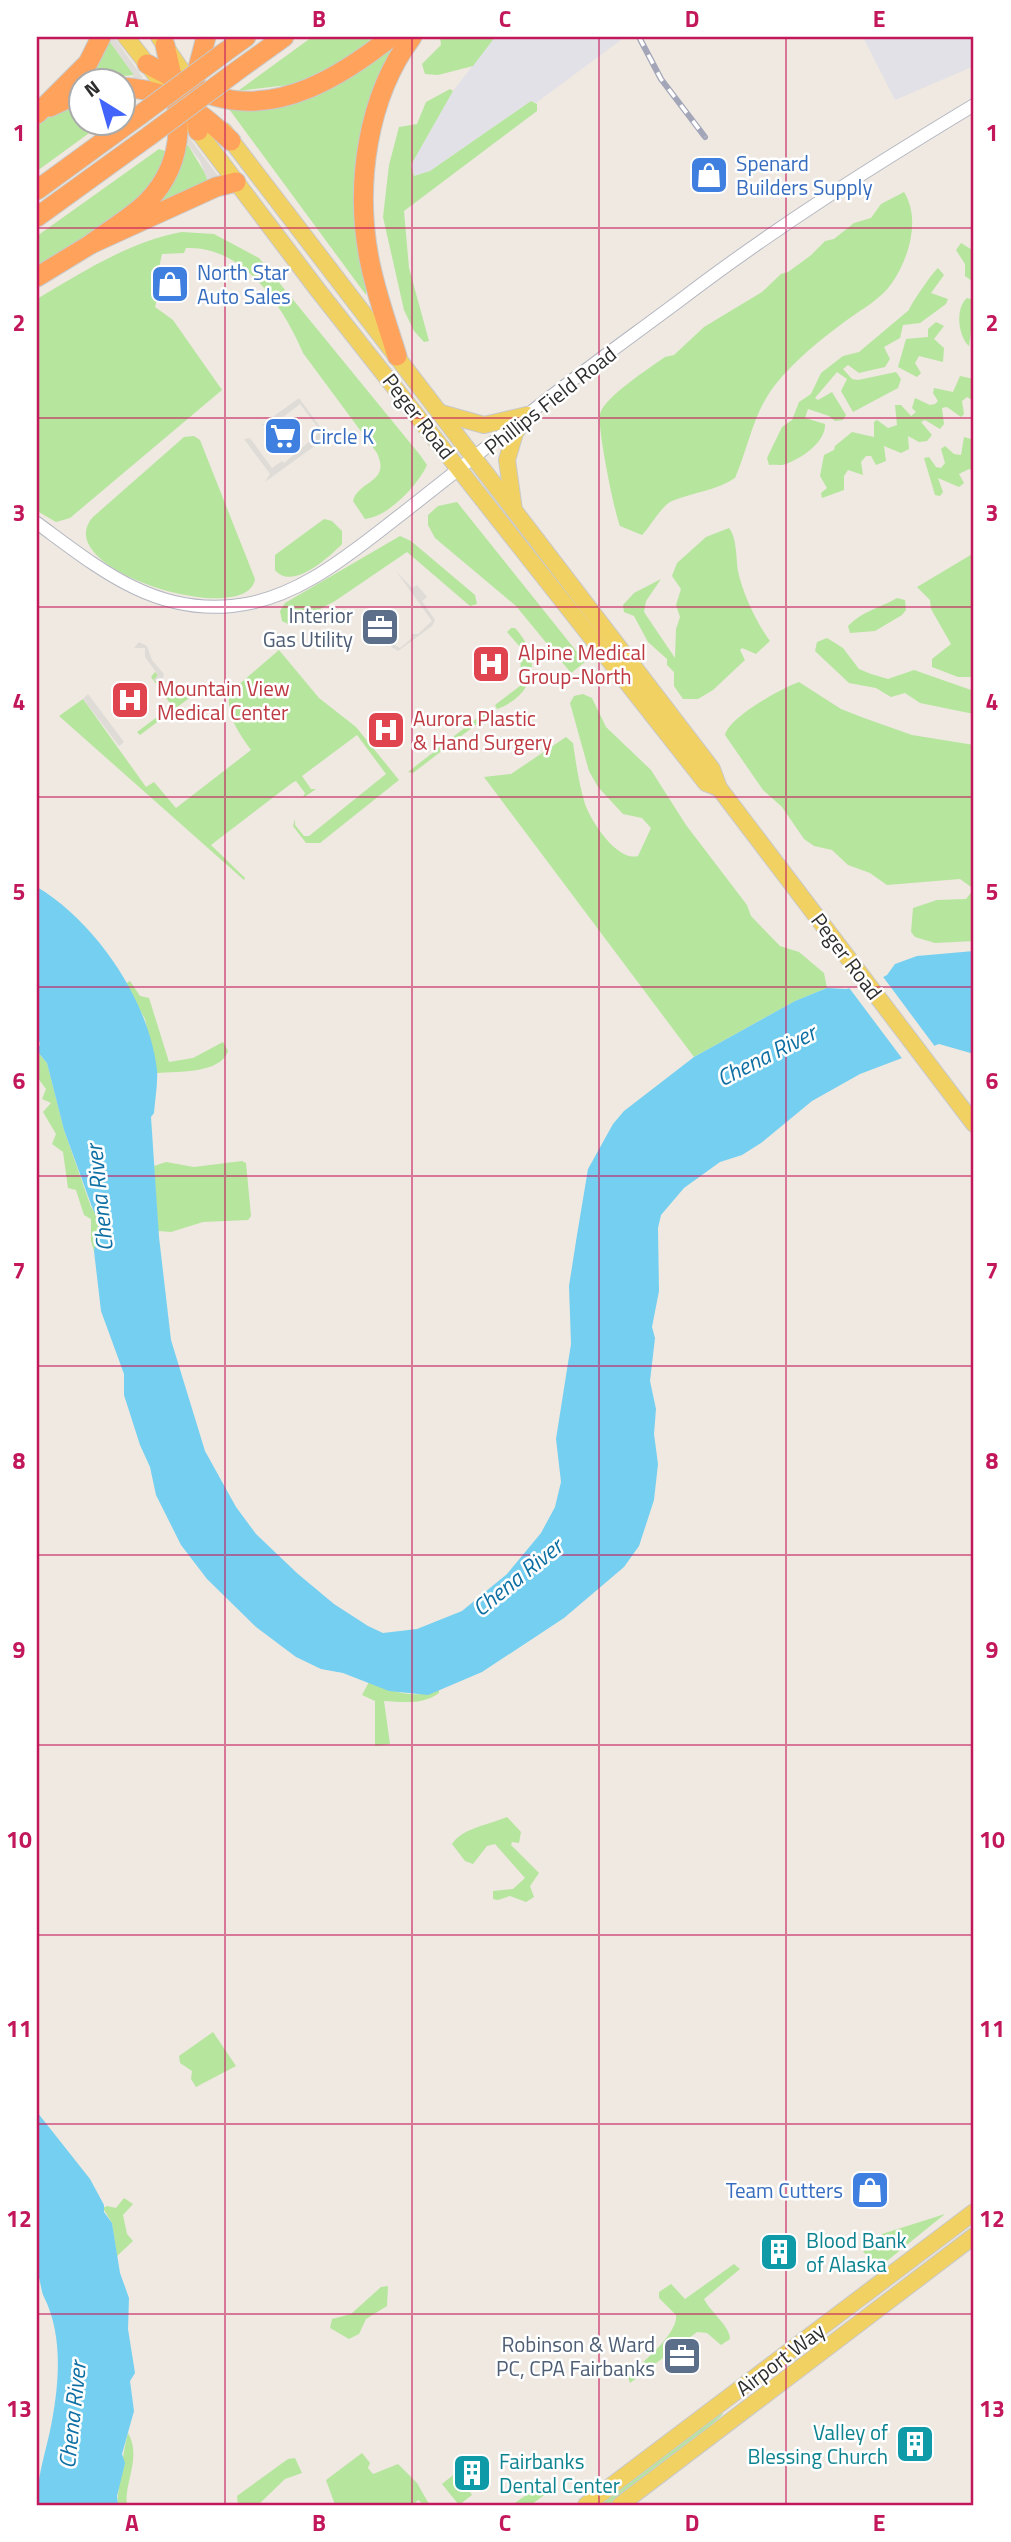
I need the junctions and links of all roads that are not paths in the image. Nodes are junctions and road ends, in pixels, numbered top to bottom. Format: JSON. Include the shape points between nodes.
{"nodes":[{"id":1,"x":101,"y":37,"type":"edge"},
{"id":2,"x":126,"y":37,"type":"edge"},
{"id":3,"x":206,"y":37,"type":"edge"},
{"id":4,"x":246,"y":37,"type":"edge"},
{"id":5,"x":284,"y":37,"type":"edge"},
{"id":6,"x":391,"y":37,"type":"edge"},
{"id":7,"x":412,"y":37,"type":"edge"},
{"id":8,"x":162,"y":41,"type":"edge"},
{"id":9,"x":146,"y":64,"type":"junction"},
{"id":10,"x":173,"y":78,"type":"junction"},
{"id":11,"x":193,"y":87,"type":"junction"},
{"id":12,"x":136,"y":89,"type":"edge"},
{"id":13,"x":66,"y":100,"type":"edge"},
{"id":14,"x":175,"y":100,"type":"junction"},
{"id":15,"x":974,"y":105,"type":"edge"},
{"id":16,"x":195,"y":107,"type":"junction"},
{"id":17,"x":37,"y":114,"type":"edge"},
{"id":18,"x":198,"y":131,"type":"junction"},
{"id":19,"x":231,"y":141,"type":"junction"},
{"id":20,"x":236,"y":182,"type":"junction"},
{"id":21,"x":37,"y":190,"type":"edge"},
{"id":22,"x":37,"y":217,"type":"edge"},
{"id":23,"x":91,"y":244,"type":"junction"},
{"id":24,"x":37,"y":276,"type":"edge"},
{"id":25,"x":397,"y":356,"type":"junction"},
{"id":26,"x":441,"y":412,"type":"junction"},
{"id":27,"x":527,"y":415,"type":"junction"},
{"id":28,"x":474,"y":458,"type":"junction"},
{"id":29,"x":460,"y":469,"type":"junction"},
{"id":30,"x":514,"y":510,"type":"junction"},
{"id":31,"x":37,"y":523,"type":"edge"},
{"id":32,"x":719,"y":788,"type":"junction"},
{"id":33,"x":974,"y":1124,"type":"edge"},
{"id":34,"x":974,"y":2212,"type":"edge"},
{"id":35,"x":974,"y":2236,"type":"edge"},
{"id":36,"x":586,"y":2505,"type":"edge"},
{"id":37,"x":620,"y":2505,"type":"edge"}],
"edges":[{"from":1,"to":17,"type":"highway","via":[[88,63]]},
{"from":2,"to":9,"type":"main road","name":"Peger Road"},
{"from":3,"to":11,"type":"highway"},
{"from":4,"to":21,"type":"highway","bridge":true},
{"from":5,"to":22,"type":"highway","bridge":true},
{"from":6,"to":11,"type":"highway","via":[[337,75],[281,98],[234,100]]},
{"from":7,"to":25,"type":"highway","via":[[373,121],[364,177],[369,257]]},
{"from":8,"to":10,"type":"highway"},
{"from":8,"to":11,"type":"main road","name":"Peger Road"},
{"from":9,"to":10,"type":"highway"},
{"from":9,"to":14,"type":"main road","name":"Peger Road"},
{"from":10,"to":11,"type":"highway"},
{"from":10,"to":14,"type":"highway"},
{"from":11,"to":16,"type":"highway"},
{"from":11,"to":19,"type":"main road","name":"Peger Road"},
{"from":12,"to":14,"type":"highway"},
{"from":13,"to":17,"type":"highway"},
{"from":14,"to":16,"type":"highway"},
{"from":14,"to":18,"type":"main road","name":"Peger Road"},
{"from":14,"to":23,"type":"highway","via":[[179,140],[169,171],[147,202]]},
{"from":15,"to":27,"type":"street","name":"Phillips Field Road","via":[[756,244]]},
{"from":16,"to":18,"type":"highway"},
{"from":16,"to":19,"type":"highway"},
{"from":18,"to":20,"type":"main road","name":"Peger Road"},
{"from":19,"to":25,"type":"main road","name":"Peger Road"},
{"from":20,"to":23,"type":"highway","via":[[215,187]]},
{"from":20,"to":29,"type":"main road","name":"Peger Road"},
{"from":23,"to":24,"type":"highway"},
{"from":25,"to":26,"type":"main road","name":"Peger Road"},
{"from":26,"to":27,"type":"main road","via":[[484,425]]},
{"from":26,"to":28,"type":"main road","name":"Peger Road"},
{"from":27,"to":28,"type":"street","name":"Phillips Field Road"},
{"from":27,"to":30,"type":"main road","via":[[515,433],[507,460]]},
{"from":28,"to":29,"type":"street","name":"Phillips Field Road"},
{"from":28,"to":30,"type":"main road","name":"Peger Road"},
{"from":29,"to":31,"type":"street","name":"Phillips Field Road","via":[[309,580],[269,599],[240,605],[187,605],[139,592],[105,574]]},
{"from":29,"to":32,"type":"main road","name":"Peger Road","via":[[690,764],[706,783]]},
{"from":30,"to":32,"type":"main road","name":"Peger Road","via":[[712,769]]},
{"from":32,"to":33,"type":"main road","name":"Peger Road"},
{"from":34,"to":36,"type":"main road","name":"Airport Way"},
{"from":35,"to":37,"type":"main road","name":"Airport Way"}]}
